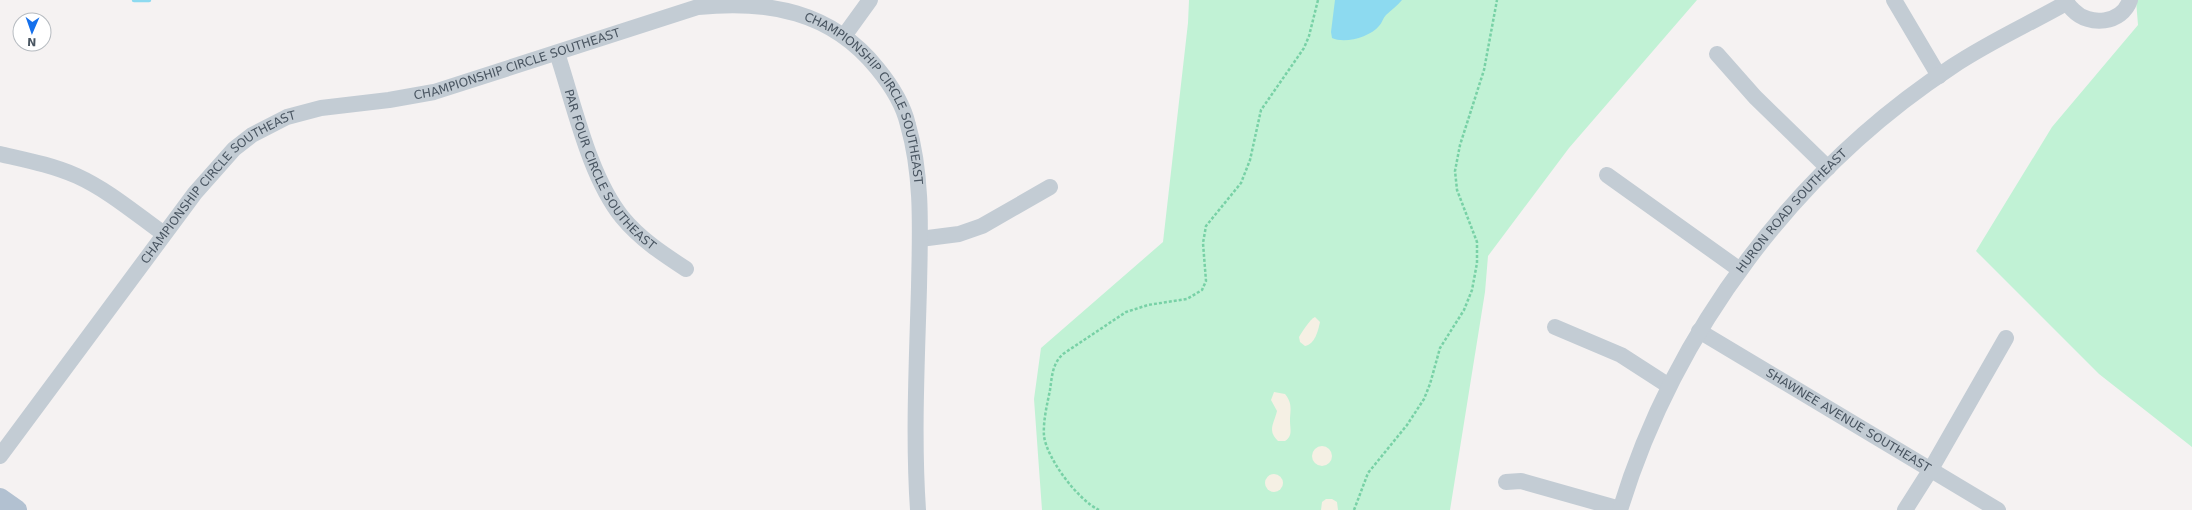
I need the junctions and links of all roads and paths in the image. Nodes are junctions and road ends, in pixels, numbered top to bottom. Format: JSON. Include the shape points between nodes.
{"nodes":[{"id":1,"x":870,"y":0,"type":"edge"},
{"id":2,"x":1318,"y":0,"type":"edge"},
{"id":3,"x":1497,"y":0,"type":"edge"},
{"id":4,"x":1894,"y":0,"type":"edge"},
{"id":5,"x":2130,"y":0,"type":"edge"},
{"id":6,"x":2066,"y":2,"type":"edge"},
{"id":7,"x":844,"y":36,"type":"junction"},
{"id":8,"x":557,"y":53,"type":"junction"},
{"id":9,"x":1717,"y":54,"type":"dead end"},
{"id":10,"x":1939,"y":76,"type":"junction"},
{"id":11,"x":0,"y":154,"type":"edge"},
{"id":12,"x":1828,"y":168,"type":"junction"},
{"id":13,"x":1607,"y":175,"type":"dead end"},
{"id":14,"x":1050,"y":187,"type":"dead end"},
{"id":15,"x":164,"y":234,"type":"junction"},
{"id":16,"x":920,"y":239,"type":"junction"},
{"id":17,"x":686,"y":269,"type":"dead end"},
{"id":18,"x":1740,"y":270,"type":"junction"},
{"id":19,"x":1555,"y":327,"type":"dead end"},
{"id":20,"x":1699,"y":331,"type":"junction"},
{"id":21,"x":2006,"y":338,"type":"dead end"},
{"id":22,"x":1669,"y":386,"type":"junction"},
{"id":23,"x":0,"y":456,"type":"edge"},
{"id":24,"x":1931,"y":469,"type":"junction"},
{"id":25,"x":1506,"y":482,"type":"dead end"},
{"id":26,"x":0,"y":498,"type":"edge"},
{"id":27,"x":17,"y":510,"type":"edge"},
{"id":28,"x":918,"y":510,"type":"edge"},
{"id":29,"x":1099,"y":510,"type":"edge"},
{"id":30,"x":1354,"y":510,"type":"edge"},
{"id":31,"x":1620,"y":510,"type":"edge"},
{"id":32,"x":1905,"y":510,"type":"edge"},
{"id":33,"x":1998,"y":510,"type":"edge"}],
"edges":[{"from":1,"to":7,"type":"street"},
{"from":2,"to":29,"type":"path","via":[[1304,48],[1261,110],[1242,183],[1206,226],[1203,243],[1206,281],[1202,290],[1187,299],[1148,305],[1126,312],[1063,354],[1053,368],[1044,424],[1045,440],[1052,457],[1075,492]]},
{"from":3,"to":30,"type":"path","via":[[1484,70],[1460,145],[1455,171],[1457,190],[1477,242],[1477,263],[1472,290],[1464,310],[1440,348],[1424,399],[1368,474]]},
{"from":4,"to":10,"type":"street"},
{"from":5,"to":6,"type":"street","name":"HURON ROAD SOUTHEAST","via":[[2115,18],[2097,22],[2079,16]]},
{"from":6,"to":10,"type":"street","name":"HURON ROAD SOUTHEAST"},
{"from":7,"to":8,"type":"street","name":"CHAMPIONSHIP CIRCLE SOUTHEAST","via":[[800,12],[777,6],[732,2],[675,13]]},
{"from":7,"to":16,"type":"street","name":"CHAMPIONSHIP CIRCLE SOUTHEAST","via":[[866,55],[888,82],[900,102],[908,123],[917,164]]},
{"from":8,"to":15,"type":"street","name":"CHAMPIONSHIP CIRCLE SOUTHEAST","via":[[434,92],[321,108],[287,117],[252,135],[234,149],[217,166]]},
{"from":8,"to":17,"type":"street","name":"PAR FOUR CIRCLE SOUTHEAST","via":[[590,154],[609,197],[622,217],[638,234]]},
{"from":9,"to":12,"type":"street","via":[[1755,97]]},
{"from":10,"to":12,"type":"street","name":"HURON ROAD SOUTHEAST","via":[[1879,121]]},
{"from":11,"to":15,"type":"street","via":[[78,176],[109,194]]},
{"from":12,"to":18,"type":"street","name":"HURON ROAD SOUTHEAST","via":[[1788,211]]},
{"from":13,"to":18,"type":"street"},
{"from":14,"to":16,"type":"street","via":[[982,226],[959,234]]},
{"from":15,"to":23,"type":"street","name":"CHAMPIONSHIP CIRCLE SOUTHEAST"},
{"from":16,"to":28,"type":"street","name":"CHAMPIONSHIP CIRCLE SOUTHEAST","via":[[914,455]]},
{"from":18,"to":20,"type":"street","name":"HURON ROAD SOUTHEAST"},
{"from":19,"to":22,"type":"street","via":[[1621,355]]},
{"from":20,"to":22,"type":"street","name":"HURON ROAD SOUTHEAST"},
{"from":20,"to":24,"type":"street","name":"SHAWNEE AVENUE SOUTHEAST"},
{"from":21,"to":24,"type":"street"},
{"from":22,"to":31,"type":"street","name":"HURON ROAD SOUTHEAST","via":[[1644,442]]},
{"from":24,"to":32,"type":"street"},
{"from":24,"to":33,"type":"street","name":"SHAWNEE AVENUE SOUTHEAST"},
{"from":25,"to":31,"type":"street","via":[[1521,481]]},
{"from":26,"to":27,"type":"main road"}]}
